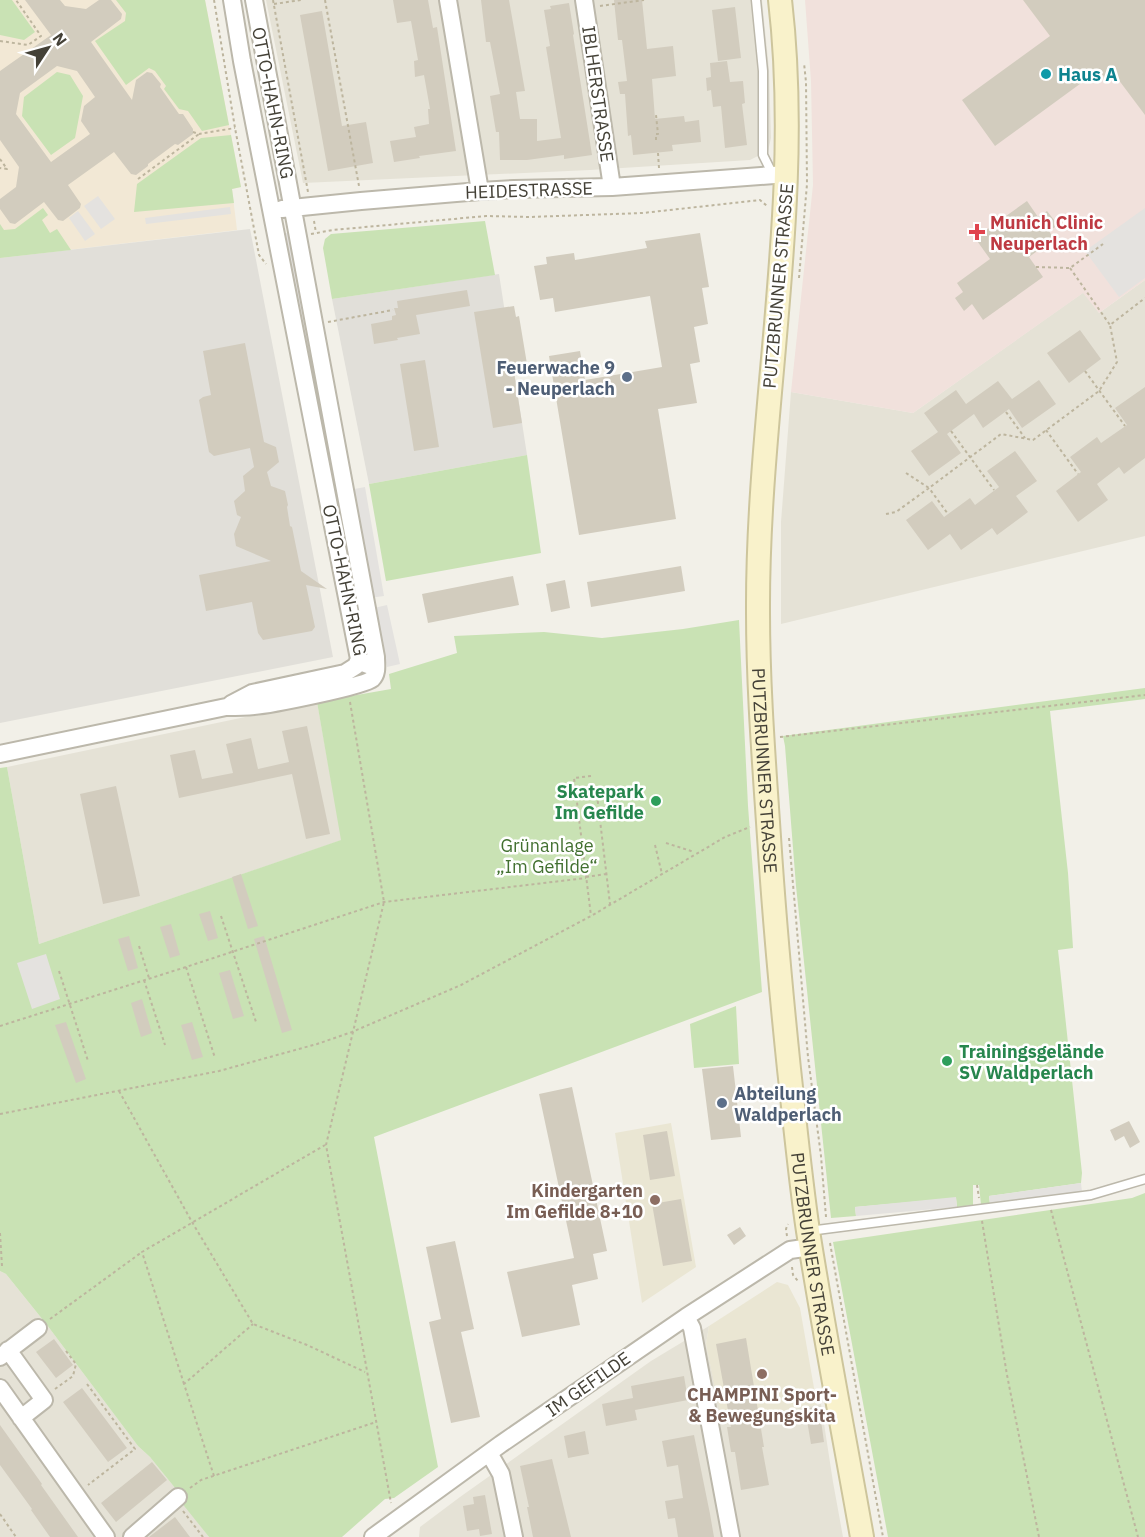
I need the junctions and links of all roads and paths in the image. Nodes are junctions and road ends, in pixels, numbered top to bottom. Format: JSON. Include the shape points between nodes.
{"nodes":[{"id":1,"x":16,"y":0,"type":"edge"},
{"id":2,"x":214,"y":0,"type":"edge"},
{"id":3,"x":232,"y":0,"type":"edge"},
{"id":4,"x":254,"y":0,"type":"edge"},
{"id":5,"x":301,"y":0,"type":"edge"},
{"id":6,"x":325,"y":0,"type":"edge"},
{"id":7,"x":448,"y":0,"type":"edge"},
{"id":8,"x":644,"y":0,"type":"edge"},
{"id":9,"x":756,"y":0,"type":"edge"},
{"id":10,"x":780,"y":0,"type":"edge"},
{"id":11,"x":274,"y":2,"type":"edge"},
{"id":12,"x":585,"y":4,"type":"edge"},
{"id":13,"x":0,"y":41,"type":"edge"},
{"id":14,"x":804,"y":61,"type":"dead end"},
{"id":15,"x":656,"y":115,"type":"dead end"},
{"id":16,"x":235,"y":128,"type":"junction"},
{"id":17,"x":193,"y":132,"type":"dead end"},
{"id":18,"x":199,"y":134,"type":"junction"},
{"id":19,"x":656,"y":140,"type":"dead end"},
{"id":20,"x":0,"y":159,"type":"edge"},
{"id":21,"x":0,"y":168,"type":"edge"},
{"id":22,"x":780,"y":175,"type":"junction"},
{"id":23,"x":138,"y":179,"type":"dead end"},
{"id":24,"x":612,"y":187,"type":"junction"},
{"id":25,"x":480,"y":191,"type":"junction"},
{"id":26,"x":361,"y":201,"type":"junction"},
{"id":27,"x":311,"y":206,"type":"junction"},
{"id":28,"x":293,"y":208,"type":"junction"},
{"id":29,"x":272,"y":211,"type":"junction"},
{"id":30,"x":771,"y":213,"type":"dead end"},
{"id":31,"x":316,"y":233,"type":"junction"},
{"id":32,"x":298,"y":236,"type":"junction"},
{"id":33,"x":1103,"y":244,"type":"dead end"},
{"id":34,"x":1036,"y":267,"type":"dead end"},
{"id":35,"x":1070,"y":268,"type":"junction"},
{"id":36,"x":798,"y":286,"type":"dead end"},
{"id":37,"x":287,"y":290,"type":"junction"},
{"id":38,"x":1145,"y":298,"type":"edge"},
{"id":39,"x":393,"y":310,"type":"dead end"},
{"id":40,"x":314,"y":324,"type":"junction"},
{"id":41,"x":1110,"y":325,"type":"junction"},
{"id":42,"x":1085,"y":371,"type":"dead end"},
{"id":43,"x":1099,"y":391,"type":"junction"},
{"id":44,"x":1006,"y":412,"type":"dead end"},
{"id":45,"x":1125,"y":426,"type":"dead end"},
{"id":46,"x":1046,"y":430,"type":"junction"},
{"id":47,"x":951,"y":431,"type":"dead end"},
{"id":48,"x":1024,"y":438,"type":"junction"},
{"id":49,"x":970,"y":457,"type":"junction"},
{"id":50,"x":906,"y":473,"type":"dead end"},
{"id":51,"x":1078,"y":474,"type":"dead end"},
{"id":52,"x":929,"y":488,"type":"junction"},
{"id":53,"x":994,"y":490,"type":"dead end"},
{"id":54,"x":886,"y":514,"type":"dead end"},
{"id":55,"x":948,"y":514,"type":"dead end"},
{"id":56,"x":368,"y":658,"type":"junction"},
{"id":57,"x":348,"y":687,"type":"junction"},
{"id":58,"x":1145,"y":695,"type":"edge"},
{"id":59,"x":226,"y":707,"type":"junction"},
{"id":60,"x":784,"y":737,"type":"dead end"},
{"id":61,"x":0,"y":754,"type":"edge"},
{"id":62,"x":591,"y":776,"type":"dead end"},
{"id":63,"x":597,"y":795,"type":"dead end"},
{"id":64,"x":753,"y":825,"type":"dead end"},
{"id":65,"x":788,"y":833,"type":"dead end"},
{"id":66,"x":666,"y":843,"type":"dead end"},
{"id":67,"x":655,"y":845,"type":"dead end"},
{"id":68,"x":694,"y":855,"type":"junction"},
{"id":69,"x":606,"y":874,"type":"junction"},
{"id":70,"x":662,"y":874,"type":"junction"},
{"id":71,"x":586,"y":877,"type":"junction"},
{"id":72,"x":595,"y":892,"type":"dead end"},
{"id":73,"x":588,"y":893,"type":"junction"},
{"id":74,"x":384,"y":902,"type":"junction"},
{"id":75,"x":610,"y":904,"type":"junction"},
{"id":76,"x":221,"y":916,"type":"dead end"},
{"id":77,"x":591,"y":916,"type":"junction"},
{"id":78,"x":139,"y":946,"type":"dead end"},
{"id":79,"x":233,"y":952,"type":"junction"},
{"id":80,"x":186,"y":967,"type":"junction"},
{"id":81,"x":59,"y":971,"type":"dead end"},
{"id":82,"x":149,"y":979,"type":"junction"},
{"id":83,"x":144,"y":980,"type":"junction"},
{"id":84,"x":69,"y":1004,"type":"junction"},
{"id":85,"x":256,"y":1022,"type":"dead end"},
{"id":86,"x":0,"y":1026,"type":"edge"},
{"id":87,"x":352,"y":1032,"type":"junction"},
{"id":88,"x":165,"y":1045,"type":"dead end"},
{"id":89,"x":215,"y":1058,"type":"dead end"},
{"id":90,"x":88,"y":1061,"type":"dead end"},
{"id":91,"x":119,"y":1091,"type":"junction"},
{"id":92,"x":0,"y":1114,"type":"edge"},
{"id":93,"x":326,"y":1145,"type":"junction"},
{"id":94,"x":816,"y":1153,"type":"dead end"},
{"id":95,"x":821,"y":1156,"type":"junction"},
{"id":96,"x":1145,"y":1179,"type":"edge"},
{"id":97,"x":1048,"y":1201,"type":"junction"},
{"id":98,"x":980,"y":1210,"type":"junction"},
{"id":99,"x":192,"y":1222,"type":"junction"},
{"id":100,"x":0,"y":1233,"type":"edge"},
{"id":101,"x":816,"y":1236,"type":"junction"},
{"id":102,"x":142,"y":1252,"type":"junction"},
{"id":103,"x":0,"y":1267,"type":"edge"},
{"id":104,"x":686,"y":1317,"type":"junction"},
{"id":105,"x":254,"y":1324,"type":"junction"},
{"id":106,"x":38,"y":1328,"type":"joint"},
{"id":107,"x":66,"y":1351,"type":"dead end"},
{"id":108,"x":4,"y":1354,"type":"edge"},
{"id":109,"x":366,"y":1372,"type":"junction"},
{"id":110,"x":87,"y":1384,"type":"dead end"},
{"id":111,"x":184,"y":1384,"type":"junction"},
{"id":112,"x":0,"y":1388,"type":"edge"},
{"id":113,"x":43,"y":1398,"type":"junction"},
{"id":114,"x":21,"y":1418,"type":"junction"},
{"id":115,"x":376,"y":1422,"type":"junction"},
{"id":116,"x":489,"y":1453,"type":"junction"},
{"id":117,"x":214,"y":1476,"type":"junction"},
{"id":118,"x":76,"y":1494,"type":"junction"},
{"id":119,"x":176,"y":1499,"type":"junction"},
{"id":120,"x":391,"y":1503,"type":"dead end"},
{"id":121,"x":0,"y":1514,"type":"edge"},
{"id":122,"x":16,"y":1537,"type":"edge"},
{"id":123,"x":106,"y":1537,"type":"edge"},
{"id":124,"x":132,"y":1537,"type":"edge"},
{"id":125,"x":203,"y":1537,"type":"edge"},
{"id":126,"x":373,"y":1537,"type":"edge"},
{"id":127,"x":514,"y":1537,"type":"edge"},
{"id":128,"x":731,"y":1537,"type":"edge"},
{"id":129,"x":862,"y":1537,"type":"edge"},
{"id":130,"x":883,"y":1537,"type":"edge"},
{"id":131,"x":1039,"y":1537,"type":"edge"},
{"id":132,"x":1138,"y":1537,"type":"edge"}],
"edges":[{"from":1,"to":13,"type":"path","via":[[41,36],[28,45]]},
{"from":2,"to":16,"type":"path"},
{"from":3,"to":29,"type":"street","name":"OTTO-HAHN-RING"},
{"from":4,"to":28,"type":"street","name":"OTTO-HAHN-RING"},
{"from":5,"to":11,"type":"path"},
{"from":6,"to":26,"type":"path"},
{"from":7,"to":25,"type":"street"},
{"from":8,"to":12,"type":"path"},
{"from":9,"to":22,"type":"lane","name":"PUTZBRUNNER STRASSE","via":[[763,71],[763,155]]},
{"from":10,"to":22,"type":"main road","name":"PUTZBRUNNER STRASSE","via":[[788,130]]},
{"from":11,"to":27,"type":"path"},
{"from":12,"to":24,"type":"street","name":"IBLHERSTRASSE"},
{"from":14,"to":36,"type":"path","via":[[807,184]]},
{"from":15,"to":19,"type":"path"},
{"from":16,"to":18,"type":"path"},
{"from":16,"to":37,"type":"path","via":[[259,255]]},
{"from":17,"to":18,"type":"path"},
{"from":18,"to":23,"type":"path"},
{"from":20,"to":21,"type":"path","via":[[7,169]]},
{"from":22,"to":24,"type":"street","name":"HEIDESTRASSE"},
{"from":22,"to":101,"type":"main road","name":"PUTZBRUNNER STRASSE","via":[[784,227],[759,537],[759,664],[780,984],[793,1111]]},
{"from":24,"to":25,"type":"street","name":"HEIDESTRASSE"},
{"from":25,"to":26,"type":"street","name":"HEIDESTRASSE"},
{"from":26,"to":27,"type":"street","name":"HEIDESTRASSE"},
{"from":27,"to":28,"type":"street","name":"HEIDESTRASSE"},
{"from":27,"to":31,"type":"path"},
{"from":28,"to":29,"type":"street","name":"HEIDESTRASSE"},
{"from":28,"to":32,"type":"street","name":"OTTO-HAHN-RING"},
{"from":29,"to":37,"type":"street","name":"OTTO-HAHN-RING"},
{"from":30,"to":31,"type":"path","via":[[760,200],[643,213],[486,216]]},
{"from":31,"to":32,"type":"path"},
{"from":32,"to":40,"type":"street","name":"OTTO-HAHN-RING"},
{"from":33,"to":35,"type":"path"},
{"from":34,"to":35,"type":"path"},
{"from":35,"to":41,"type":"path"},
{"from":37,"to":56,"type":"street","name":"OTTO-HAHN-RING"},
{"from":38,"to":41,"type":"path"},
{"from":39,"to":40,"type":"path"},
{"from":40,"to":56,"type":"street","name":"OTTO-HAHN-RING"},
{"from":41,"to":43,"type":"path","via":[[1118,362]]},
{"from":42,"to":43,"type":"path"},
{"from":43,"to":45,"type":"path"},
{"from":43,"to":46,"type":"path"},
{"from":44,"to":48,"type":"path"},
{"from":46,"to":48,"type":"path","via":[[1033,440]]},
{"from":46,"to":51,"type":"path"},
{"from":47,"to":49,"type":"path"},
{"from":48,"to":49,"type":"path","via":[[1001,434]]},
{"from":49,"to":52,"type":"path"},
{"from":49,"to":53,"type":"path"},
{"from":50,"to":52,"type":"path"},
{"from":52,"to":54,"type":"path","via":[[896,512]]},
{"from":52,"to":55,"type":"path"},
{"from":56,"to":57,"type":"street","via":[[377,670],[373,678]]},
{"from":56,"to":59,"type":"street","via":[[345,674],[252,693]]},
{"from":57,"to":59,"type":"street","via":[[254,706]]},
{"from":57,"to":74,"type":"path"},
{"from":58,"to":60,"type":"path"},
{"from":59,"to":61,"type":"street"},
{"from":62,"to":71,"type":"path","via":[[574,778]]},
{"from":63,"to":69,"type":"path"},
{"from":64,"to":68,"type":"path"},
{"from":65,"to":95,"type":"path"},
{"from":66,"to":68,"type":"path"},
{"from":67,"to":70,"type":"path"},
{"from":68,"to":70,"type":"path"},
{"from":69,"to":71,"type":"path"},
{"from":69,"to":75,"type":"path"},
{"from":70,"to":75,"type":"path"},
{"from":71,"to":73,"type":"path"},
{"from":71,"to":74,"type":"path"},
{"from":72,"to":73,"type":"path"},
{"from":73,"to":77,"type":"path"},
{"from":74,"to":79,"type":"path"},
{"from":74,"to":87,"type":"path"},
{"from":75,"to":77,"type":"path"},
{"from":76,"to":79,"type":"path"},
{"from":77,"to":87,"type":"path","via":[[461,985]]},
{"from":78,"to":82,"type":"path"},
{"from":79,"to":80,"type":"path"},
{"from":79,"to":85,"type":"path"},
{"from":80,"to":82,"type":"path"},
{"from":80,"to":89,"type":"path"},
{"from":81,"to":84,"type":"path"},
{"from":82,"to":83,"type":"path"},
{"from":83,"to":84,"type":"path"},
{"from":83,"to":88,"type":"path"},
{"from":84,"to":86,"type":"path"},
{"from":84,"to":90,"type":"path"},
{"from":87,"to":91,"type":"path","via":[[219,1071]]},
{"from":87,"to":93,"type":"path"},
{"from":91,"to":92,"type":"path"},
{"from":91,"to":99,"type":"path"},
{"from":93,"to":99,"type":"path"},
{"from":93,"to":109,"type":"path"},
{"from":94,"to":95,"type":"path"},
{"from":95,"to":101,"type":"path"},
{"from":96,"to":97,"type":"lane","via":[[1091,1195]]},
{"from":97,"to":98,"type":"lane"},
{"from":97,"to":132,"type":"path"},
{"from":98,"to":101,"type":"lane"},
{"from":98,"to":131,"type":"path"},
{"from":99,"to":102,"type":"path"},
{"from":99,"to":105,"type":"path"},
{"from":100,"to":103,"type":"path"},
{"from":101,"to":104,"type":"street","name":"IM GEFILDE"},
{"from":101,"to":129,"type":"main road","name":"PUTZBRUNNER STRASSE"},
{"from":101,"to":130,"type":"path"},
{"from":102,"to":106,"type":"path"},
{"from":102,"to":111,"type":"path"},
{"from":104,"to":116,"type":"street","name":"IM GEFILDE"},
{"from":104,"to":128,"type":"street","via":[[692,1328]]},
{"from":105,"to":109,"type":"path"},
{"from":105,"to":111,"type":"path"},
{"from":106,"to":108,"type":"street"},
{"from":107,"to":113,"type":"path","via":[[76,1365],[73,1376]]},
{"from":108,"to":113,"type":"street"},
{"from":109,"to":115,"type":"path"},
{"from":110,"to":118,"type":"path","via":[[135,1449]]},
{"from":111,"to":117,"type":"path"},
{"from":112,"to":114,"type":"street"},
{"from":113,"to":114,"type":"street"},
{"from":114,"to":118,"type":"street"},
{"from":115,"to":117,"type":"path"},
{"from":115,"to":120,"type":"path"},
{"from":116,"to":126,"type":"street","name":"IM GEFILDE"},
{"from":116,"to":127,"type":"street","via":[[501,1474]]},
{"from":117,"to":119,"type":"path","via":[[201,1479]]},
{"from":118,"to":123,"type":"street"},
{"from":119,"to":124,"type":"street"},
{"from":119,"to":125,"type":"path"},
{"from":121,"to":122,"type":"path"}]}
